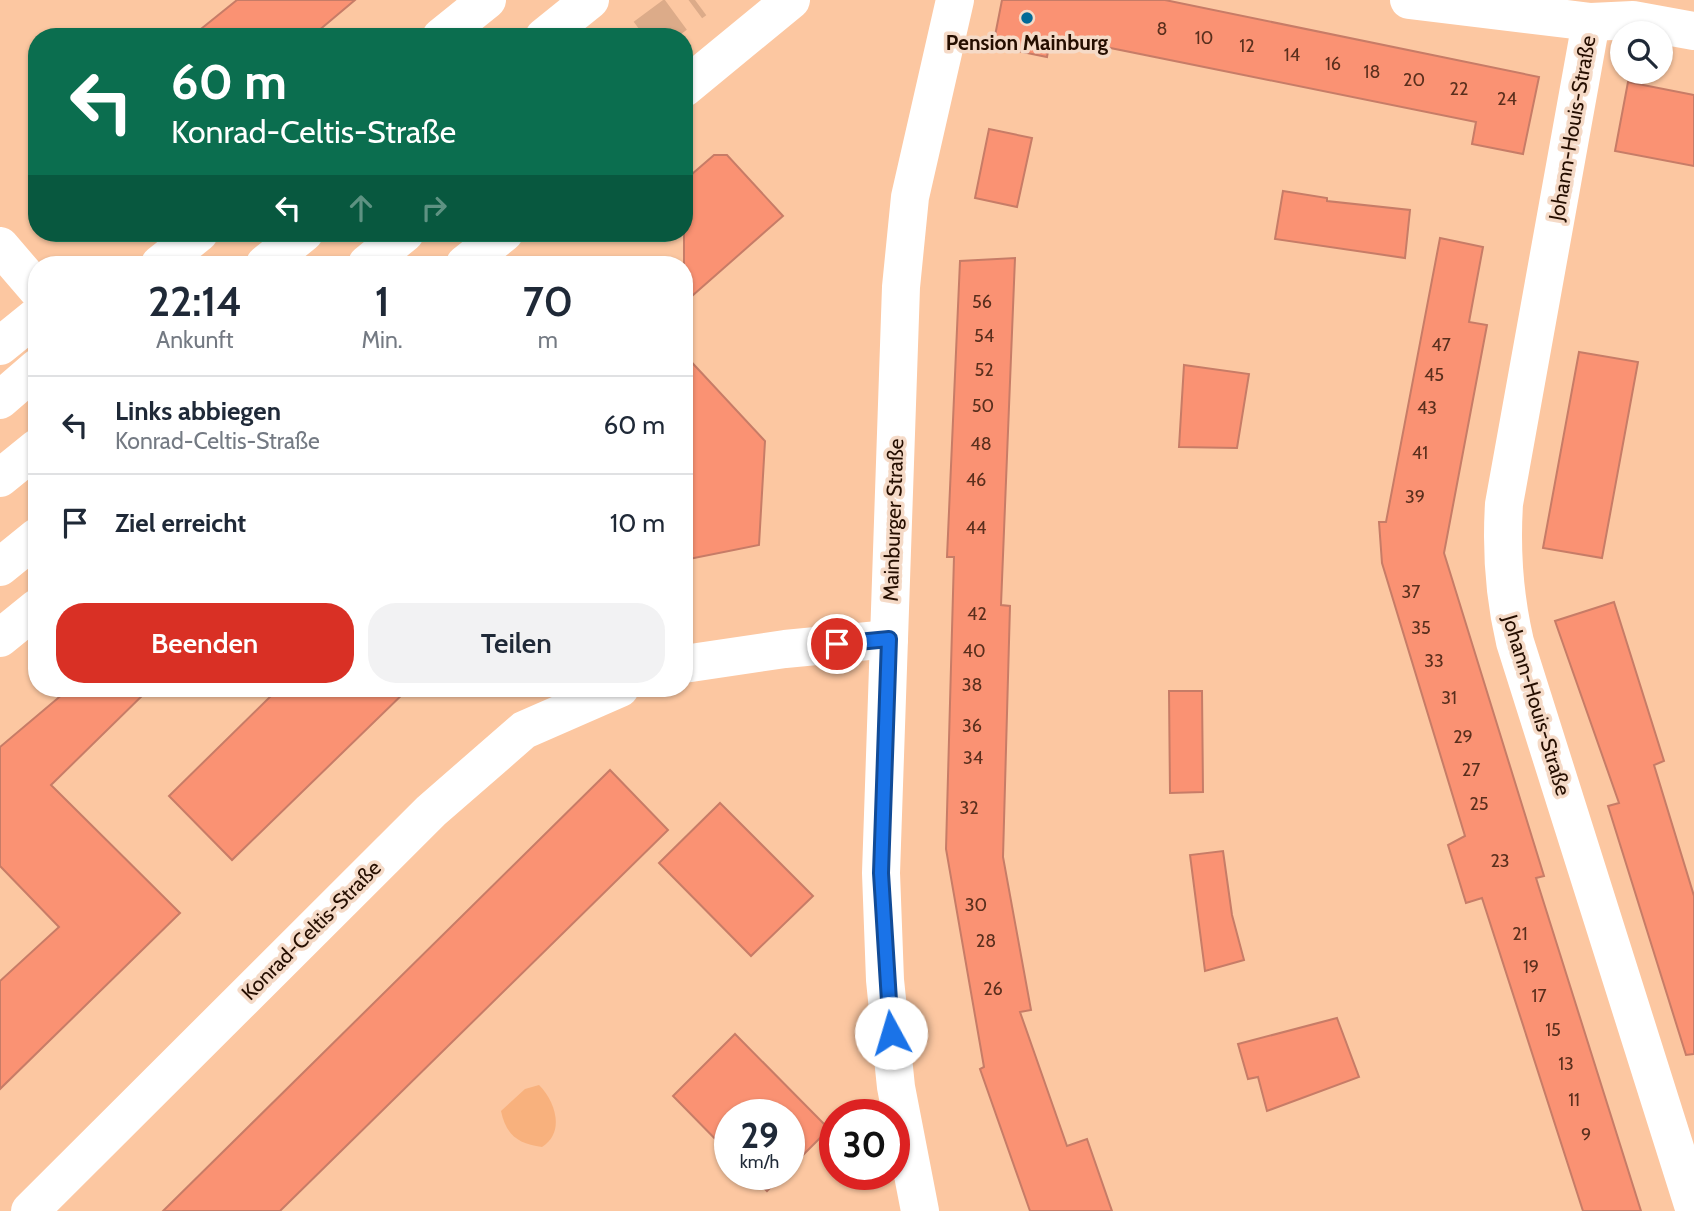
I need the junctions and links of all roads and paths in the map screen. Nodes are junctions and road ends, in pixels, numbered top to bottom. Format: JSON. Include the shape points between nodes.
{"nodes":[{"id":1,"x":486,"y":0,"type":"edge"},
{"id":2,"x":590,"y":0,"type":"edge"},
{"id":3,"x":791,"y":0,"type":"edge"},
{"id":4,"x":955,"y":0,"type":"edge"},
{"id":5,"x":1409,"y":0,"type":"edge"},
{"id":6,"x":1591,"y":22,"type":"junction"},
{"id":7,"x":452,"y":28,"type":"edge"},
{"id":8,"x":555,"y":28,"type":"edge"},
{"id":9,"x":1694,"y":31,"type":"edge"},
{"id":10,"x":693,"y":81,"type":"edge"},
{"id":11,"x":188,"y":242,"type":"edge"},
{"id":12,"x":293,"y":242,"type":"edge"},
{"id":13,"x":394,"y":242,"type":"edge"},
{"id":14,"x":493,"y":242,"type":"edge"},
{"id":15,"x":0,"y":246,"type":"edge"},
{"id":16,"x":170,"y":256,"type":"edge"},
{"id":17,"x":275,"y":256,"type":"edge"},
{"id":18,"x":377,"y":256,"type":"edge"},
{"id":19,"x":475,"y":256,"type":"edge"},
{"id":20,"x":28,"y":279,"type":"edge"},
{"id":21,"x":28,"y":323,"type":"edge"},
{"id":22,"x":0,"y":346,"type":"edge"},
{"id":23,"x":28,"y":376,"type":"edge"},
{"id":24,"x":0,"y":400,"type":"edge"},
{"id":25,"x":28,"y":455,"type":"edge"},
{"id":26,"x":0,"y":478,"type":"edge"},
{"id":27,"x":28,"y":544,"type":"edge"},
{"id":28,"x":0,"y":567,"type":"edge"},
{"id":29,"x":28,"y":615,"type":"edge"},
{"id":30,"x":0,"y":638,"type":"edge"},
{"id":31,"x":889,"y":639,"type":"junction"},
{"id":32,"x":693,"y":663,"type":"edge"},
{"id":33,"x":599,"y":697,"type":"edge"},
{"id":34,"x":1694,"y":1208,"type":"edge"},
{"id":35,"x":30,"y":1211,"type":"edge"},
{"id":36,"x":920,"y":1211,"type":"edge"}],
"edges":[{"from":1,"to":7,"type":"main road"},
{"from":2,"to":8,"type":"main road"},
{"from":3,"to":10,"type":"main road"},
{"from":4,"to":31,"type":"main road","name":"Mainburger Straße","via":[[909,210],[901,288]]},
{"from":5,"to":6,"type":"main road"},
{"from":6,"to":9,"type":"main road","via":[[1633,20]]},
{"from":6,"to":34,"type":"main road","name":"Johann-Houis-Straße","via":[[1504,505],[1504,597]]},
{"from":11,"to":16,"type":"main road"},
{"from":12,"to":17,"type":"main road"},
{"from":13,"to":18,"type":"main road"},
{"from":14,"to":19,"type":"main road"},
{"from":15,"to":20,"type":"main road"},
{"from":21,"to":22,"type":"main road"},
{"from":23,"to":24,"type":"main road"},
{"from":25,"to":26,"type":"main road"},
{"from":27,"to":28,"type":"main road"},
{"from":29,"to":30,"type":"main road"},
{"from":31,"to":32,"type":"main road"},
{"from":31,"to":36,"type":"main road","name":"Mainburger Straße","via":[[881,873],[885,980],[896,1087]]},
{"from":33,"to":35,"type":"main road","name":"Konrad-Celtis-Straße","via":[[524,730],[491,756]]}]}
